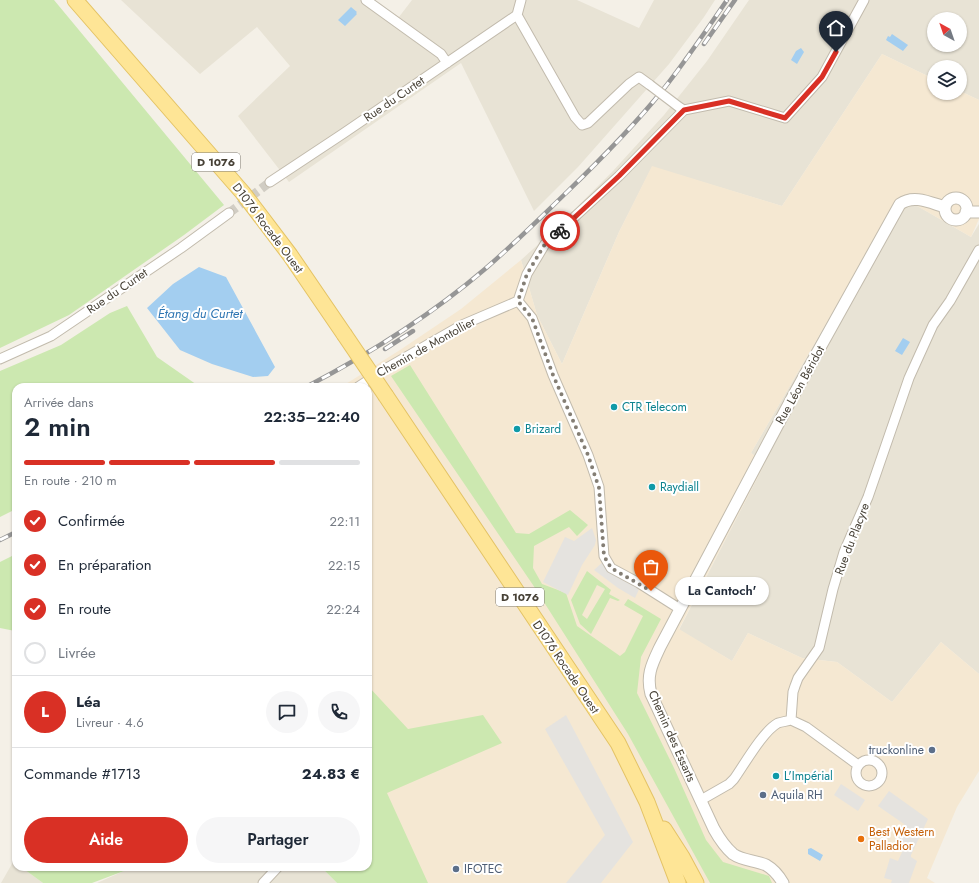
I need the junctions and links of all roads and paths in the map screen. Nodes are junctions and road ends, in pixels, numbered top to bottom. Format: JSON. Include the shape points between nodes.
{"nodes":[{"id":1,"x":75,"y":0,"type":"edge"},
{"id":2,"x":366,"y":0,"type":"edge"},
{"id":3,"x":521,"y":0,"type":"edge"},
{"id":4,"x":864,"y":0,"type":"edge"},
{"id":5,"x":517,"y":15,"type":"junction"},
{"id":6,"x":447,"y":63,"type":"junction"},
{"id":7,"x":682,"y":109,"type":"junction"},
{"id":8,"x":270,"y":182,"type":"tunnel mouth"},
{"id":9,"x":945,"y":207,"type":"junction"},
{"id":10,"x":966,"y":212,"type":"junction"},
{"id":11,"x":979,"y":212,"type":"edge"},
{"id":12,"x":229,"y":213,"type":"tunnel mouth"},
{"id":13,"x":979,"y":250,"type":"edge"},
{"id":14,"x":518,"y":301,"type":"junction"},
{"id":15,"x":0,"y":359,"type":"edge"},
{"id":16,"x":364,"y":383,"type":"edge"},
{"id":17,"x":680,"y":609,"type":"junction"},
{"id":18,"x":791,"y":720,"type":"junction"},
{"id":19,"x":858,"y":765,"type":"dead end"},
{"id":20,"x":702,"y":800,"type":"junction"},
{"id":21,"x":647,"y":802,"type":"junction"},
{"id":22,"x":274,"y":871,"type":"edge"},
{"id":23,"x":263,"y":883,"type":"edge"},
{"id":24,"x":678,"y":883,"type":"edge"},
{"id":25,"x":696,"y":883,"type":"edge"},
{"id":26,"x":783,"y":883,"type":"edge"}],
"edges":[{"from":1,"to":21,"type":"main road","name":"D1076 Rocade Ouest","number":"D 1076","bridge":true,"via":[[243,193],[290,255],[618,744]]},
{"from":2,"to":6,"type":"street","via":[[441,54]]},
{"from":3,"to":5,"type":"street"},
{"from":4,"to":7,"type":"street","via":[[822,77],[785,118],[729,101]]},
{"from":5,"to":6,"type":"street","name":"Rue du Curtet"},
{"from":5,"to":7,"type":"street","bridge":true,"via":[[582,125],[588,123],[639,77]]},
{"from":6,"to":8,"type":"street","name":"Rue du Curtet"},
{"from":7,"to":14,"type":"street","via":[[619,176],[545,244],[527,274]]},
{"from":9,"to":10,"type":"street","via":[[948,202],[958,199],[966,206]]},
{"from":9,"to":10,"type":"street","via":[[950,219],[963,218]]},
{"from":9,"to":17,"type":"street","name":"Rue Léon Béridot","via":[[917,199],[907,199],[900,204],[792,398]]},
{"from":10,"to":11,"type":"street"},
{"from":12,"to":15,"type":"street","name":"Rue du Curtet","via":[[51,336]]},
{"from":13,"to":18,"type":"street","name":"Rue du Placyre","via":[[933,325],[909,378],[868,497],[844,552],[819,648],[795,686]]},
{"from":14,"to":16,"type":"street","name":"Chemin de Montollier","via":[[462,325]]},
{"from":14,"to":17,"type":"street","via":[[532,318],[553,375],[588,455],[599,488],[604,556],[611,568]]},
{"from":17,"to":20,"type":"street","name":"Chemin des Essarts","via":[[652,664],[649,686]]},
{"from":18,"to":19,"type":"street","via":[[806,727]]},
{"from":18,"to":20,"type":"street","via":[[778,723],[770,729],[734,779]]},
{"from":20,"to":26,"type":"street","name":"Chemin des Essarts","via":[[714,829],[725,846],[747,861],[772,869]]},
{"from":21,"to":24,"type":"main road","number":"D 1076"},
{"from":21,"to":25,"type":"main road","number":"D 1076"},
{"from":22,"to":23,"type":"street"}]}
